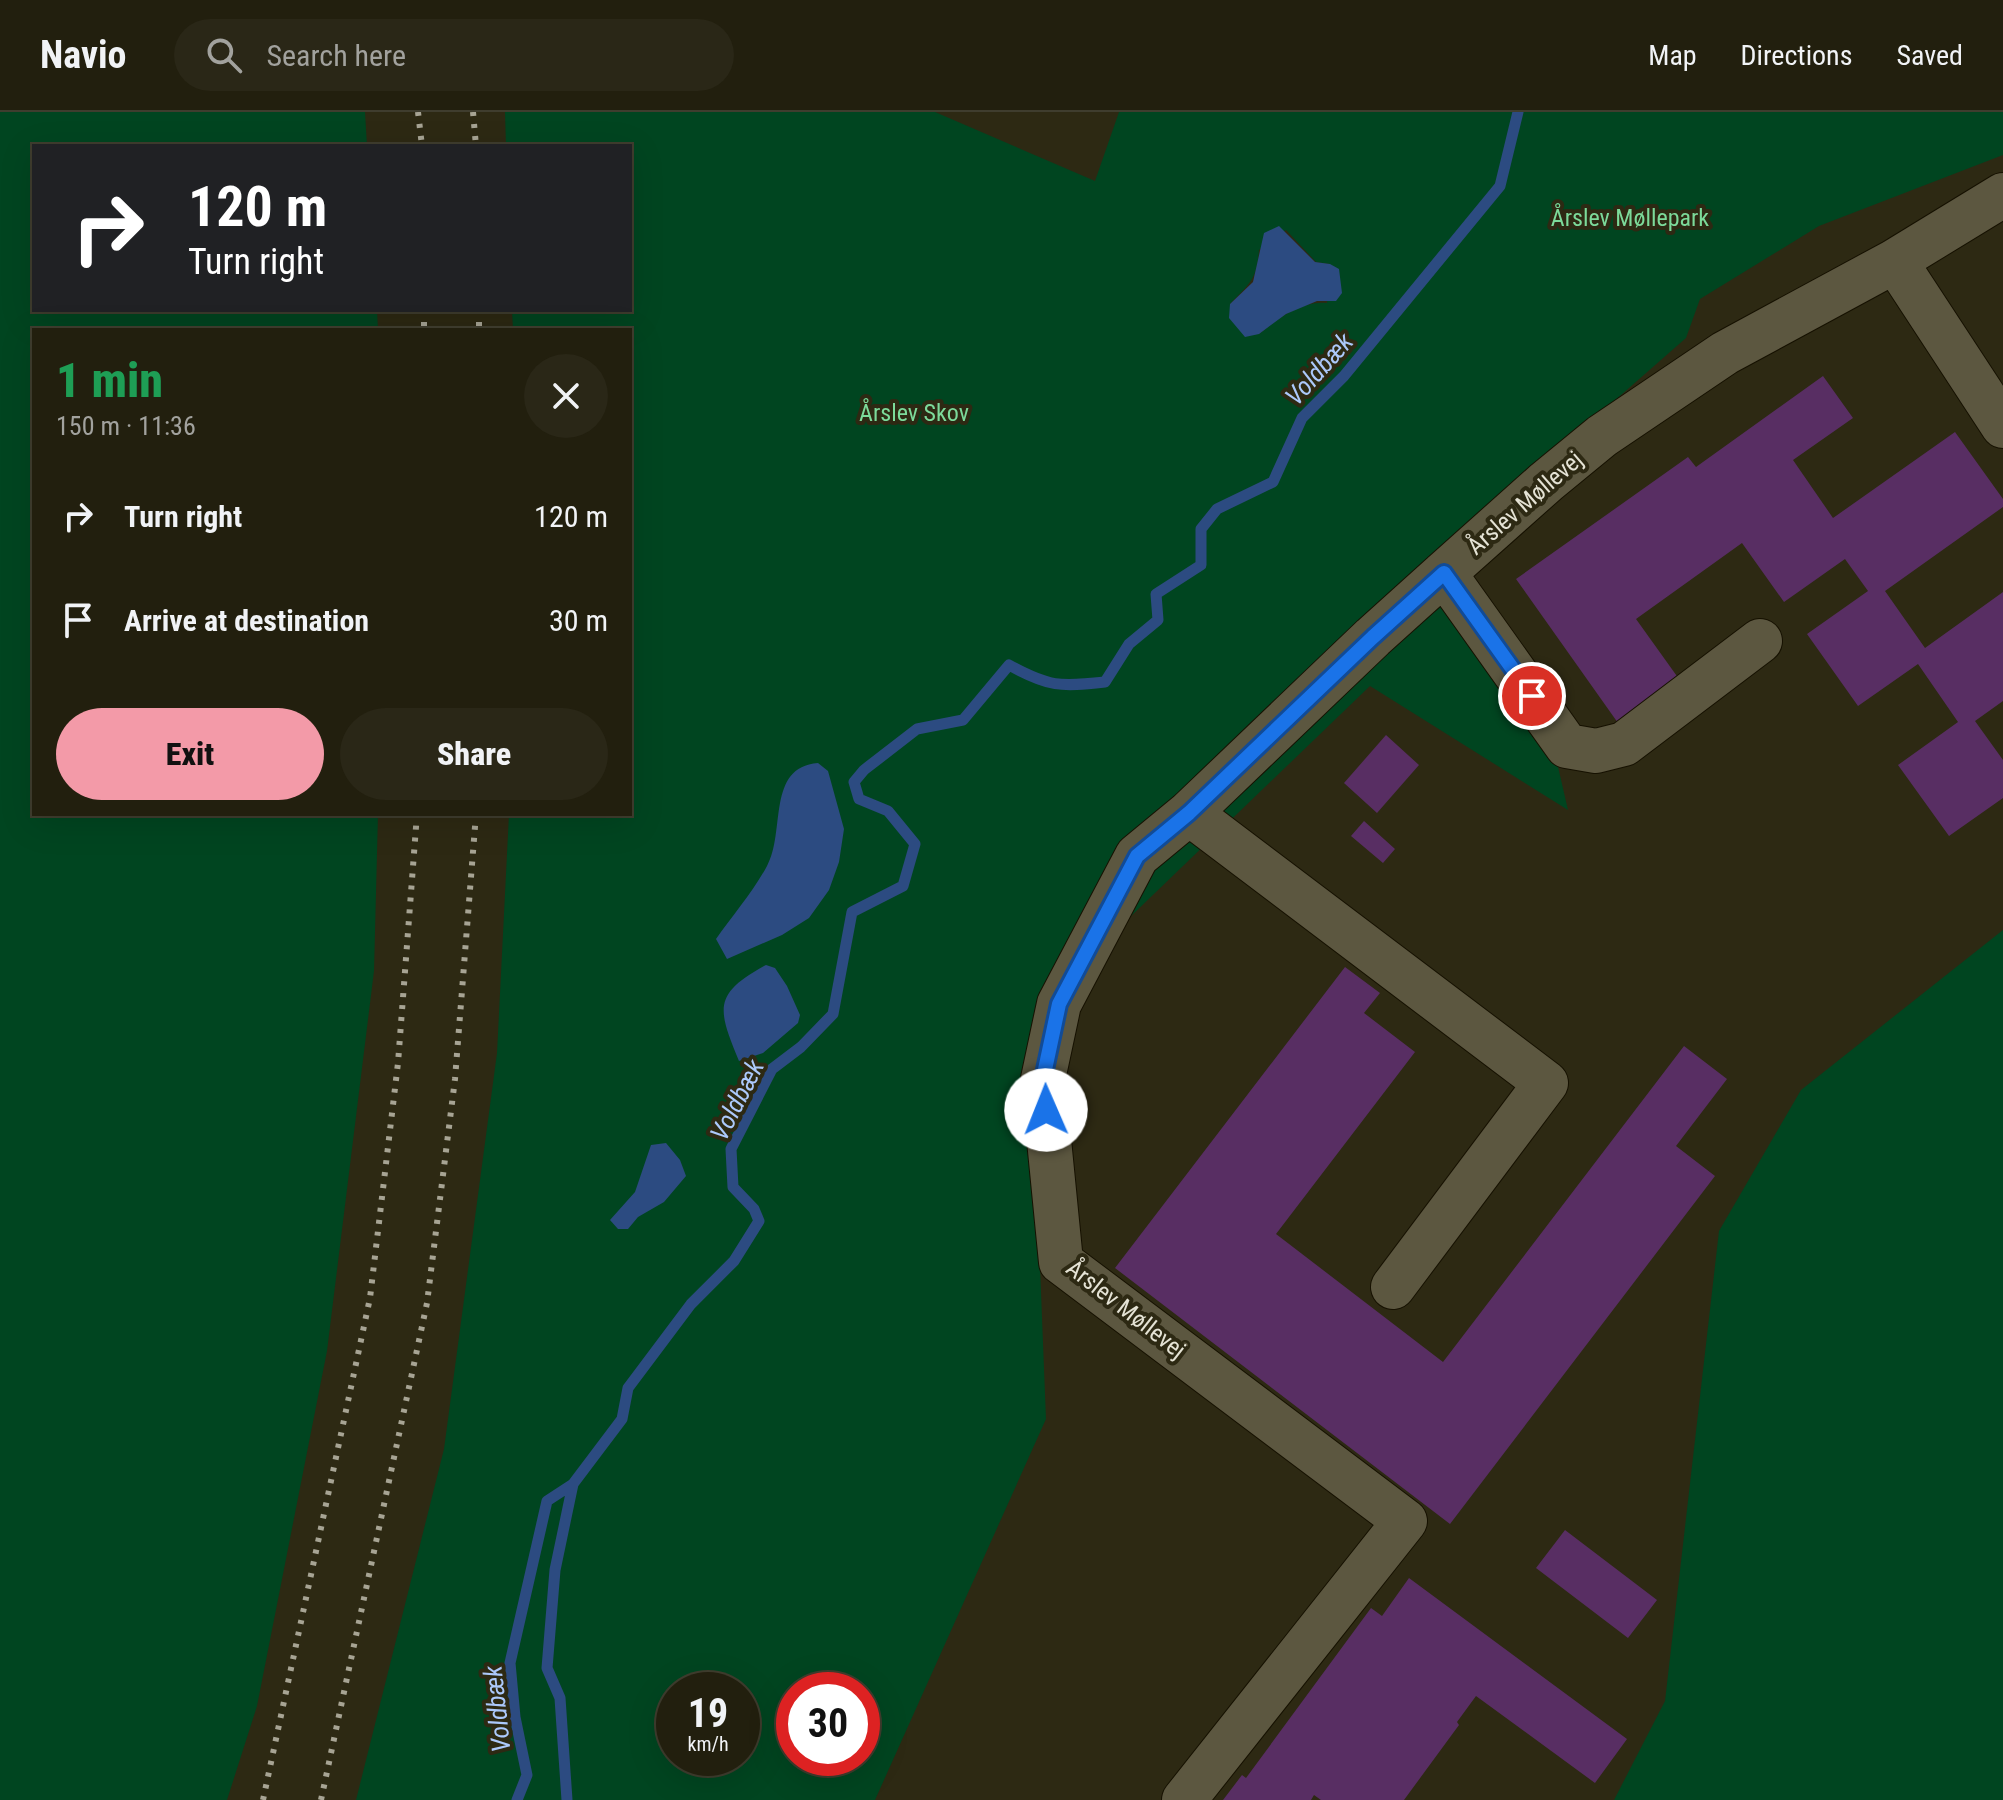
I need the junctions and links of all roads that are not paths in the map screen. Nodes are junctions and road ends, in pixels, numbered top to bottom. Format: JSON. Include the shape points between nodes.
{"nodes":[{"id":1,"x":2003,"y":195,"type":"edge"},
{"id":2,"x":1895,"y":261,"type":"junction"},
{"id":3,"x":2003,"y":426,"type":"edge"},
{"id":4,"x":1444,"y":573,"type":"junction"},
{"id":5,"x":1760,"y":641,"type":"dead end"},
{"id":6,"x":1189,"y":813,"type":"junction"},
{"id":7,"x":1393,"y":1287,"type":"dead end"},
{"id":8,"x":1184,"y":1800,"type":"edge"}],
"edges":[{"from":1,"to":2,"type":"street","name":"Årslev Møllevej"},
{"from":2,"to":3,"type":"street"},
{"from":2,"to":4,"type":"street","name":"Årslev Møllevej","via":[[1725,353],[1602,436]]},
{"from":4,"to":5,"type":"street","via":[[1567,746],[1596,751],[1624,744]]},
{"from":4,"to":6,"type":"street","name":"Årslev Møllevej"},
{"from":6,"to":7,"type":"street","via":[[1546,1083]]},
{"from":6,"to":8,"type":"street","name":"Årslev Møllevej","via":[[1137,856],[1059,1004],[1043,1079],[1061,1262],[1405,1521]]}]}
